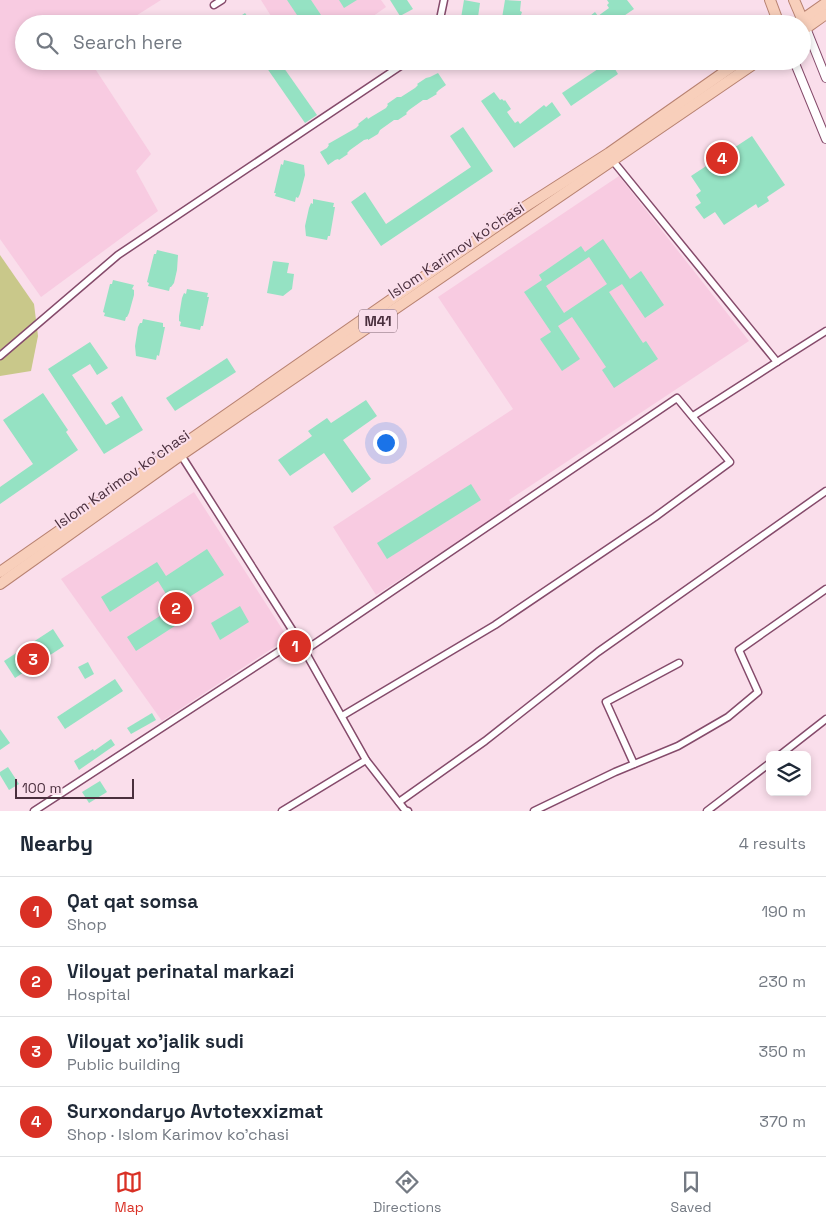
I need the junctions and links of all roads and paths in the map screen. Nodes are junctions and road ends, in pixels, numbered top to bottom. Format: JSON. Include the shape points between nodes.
{"nodes":[{"id":1,"x":222,"y":0,"type":"edge"},
{"id":2,"x":444,"y":0,"type":"edge"},
{"id":3,"x":770,"y":0,"type":"edge"},
{"id":4,"x":794,"y":0,"type":"edge"},
{"id":5,"x":826,"y":3,"type":"edge"},
{"id":6,"x":214,"y":5,"type":"dead end"},
{"id":7,"x":826,"y":14,"type":"edge"},
{"id":8,"x":441,"y":15,"type":"edge"},
{"id":9,"x":776,"y":15,"type":"edge"},
{"id":10,"x":799,"y":15,"type":"edge"},
{"id":11,"x":811,"y":17,"type":"edge"},
{"id":12,"x":811,"y":21,"type":"edge"},
{"id":13,"x":811,"y":45,"type":"edge"},
{"id":14,"x":395,"y":70,"type":"edge"},
{"id":15,"x":727,"y":70,"type":"edge"},
{"id":16,"x":745,"y":70,"type":"edge"},
{"id":17,"x":798,"y":70,"type":"edge"},
{"id":18,"x":826,"y":78,"type":"edge"},
{"id":19,"x":826,"y":138,"type":"edge"},
{"id":20,"x":613,"y":161,"type":"junction"},
{"id":21,"x":826,"y":330,"type":"edge"},
{"id":22,"x":0,"y":356,"type":"edge"},
{"id":23,"x":777,"y":362,"type":"junction"},
{"id":24,"x":694,"y":416,"type":"junction"},
{"id":25,"x":181,"y":456,"type":"junction"},
{"id":26,"x":826,"y":491,"type":"edge"},
{"id":27,"x":0,"y":572,"type":"edge"},
{"id":28,"x":0,"y":584,"type":"edge"},
{"id":29,"x":826,"y":589,"type":"edge"},
{"id":30,"x":298,"y":639,"type":"junction"},
{"id":31,"x":304,"y":651,"type":"junction"},
{"id":32,"x":679,"y":662,"type":"dead end"},
{"id":33,"x":342,"y":716,"type":"junction"},
{"id":34,"x":826,"y":719,"type":"edge"},
{"id":35,"x":785,"y":751,"type":"edge"},
{"id":36,"x":366,"y":760,"type":"junction"},
{"id":37,"x":634,"y":764,"type":"junction"},
{"id":38,"x":766,"y":766,"type":"edge"},
{"id":39,"x":399,"y":802,"type":"junction"},
{"id":40,"x":34,"y":811,"type":"edge"},
{"id":41,"x":282,"y":811,"type":"edge"},
{"id":42,"x":408,"y":811,"type":"edge"},
{"id":43,"x":534,"y":811,"type":"edge"},
{"id":44,"x":707,"y":811,"type":"edge"}],
"edges":[{"from":1,"to":6,"type":"street"},
{"from":2,"to":8,"type":"street"},
{"from":3,"to":9,"type":"main road"},
{"from":4,"to":10,"type":"main road"},
{"from":5,"to":11,"type":"main road"},
{"from":7,"to":12,"type":"main road"},
{"from":13,"to":18,"type":"street"},
{"from":14,"to":22,"type":"street","via":[[118,255]]},
{"from":15,"to":27,"type":"main road","name":"Islom Karimov ko'chasi","number":"M41"},
{"from":16,"to":20,"type":"main road","name":"Islom Karimov ko'chasi","number":"M41"},
{"from":17,"to":19,"type":"street"},
{"from":20,"to":23,"type":"street"},
{"from":20,"to":25,"type":"main road","name":"Islom Karimov ko'chasi","number":"M41"},
{"from":21,"to":23,"type":"street"},
{"from":23,"to":24,"type":"street"},
{"from":24,"to":31,"type":"street","via":[[677,398]]},
{"from":24,"to":33,"type":"street","via":[[730,462],[495,626]]},
{"from":25,"to":28,"type":"main road","name":"Islom Karimov ko'chasi","number":"M41"},
{"from":25,"to":30,"type":"street"},
{"from":26,"to":39,"type":"street","via":[[598,652],[485,741]]},
{"from":29,"to":37,"type":"street","via":[[739,650],[758,692],[728,717],[695,737]]},
{"from":30,"to":31,"type":"street"},
{"from":30,"to":40,"type":"street"},
{"from":31,"to":33,"type":"street"},
{"from":32,"to":37,"type":"street","via":[[606,702]]},
{"from":33,"to":36,"type":"street"},
{"from":34,"to":35,"type":"street"},
{"from":36,"to":39,"type":"street"},
{"from":36,"to":41,"type":"street"},
{"from":37,"to":43,"type":"street"},
{"from":38,"to":44,"type":"street"},
{"from":39,"to":42,"type":"street"}]}
